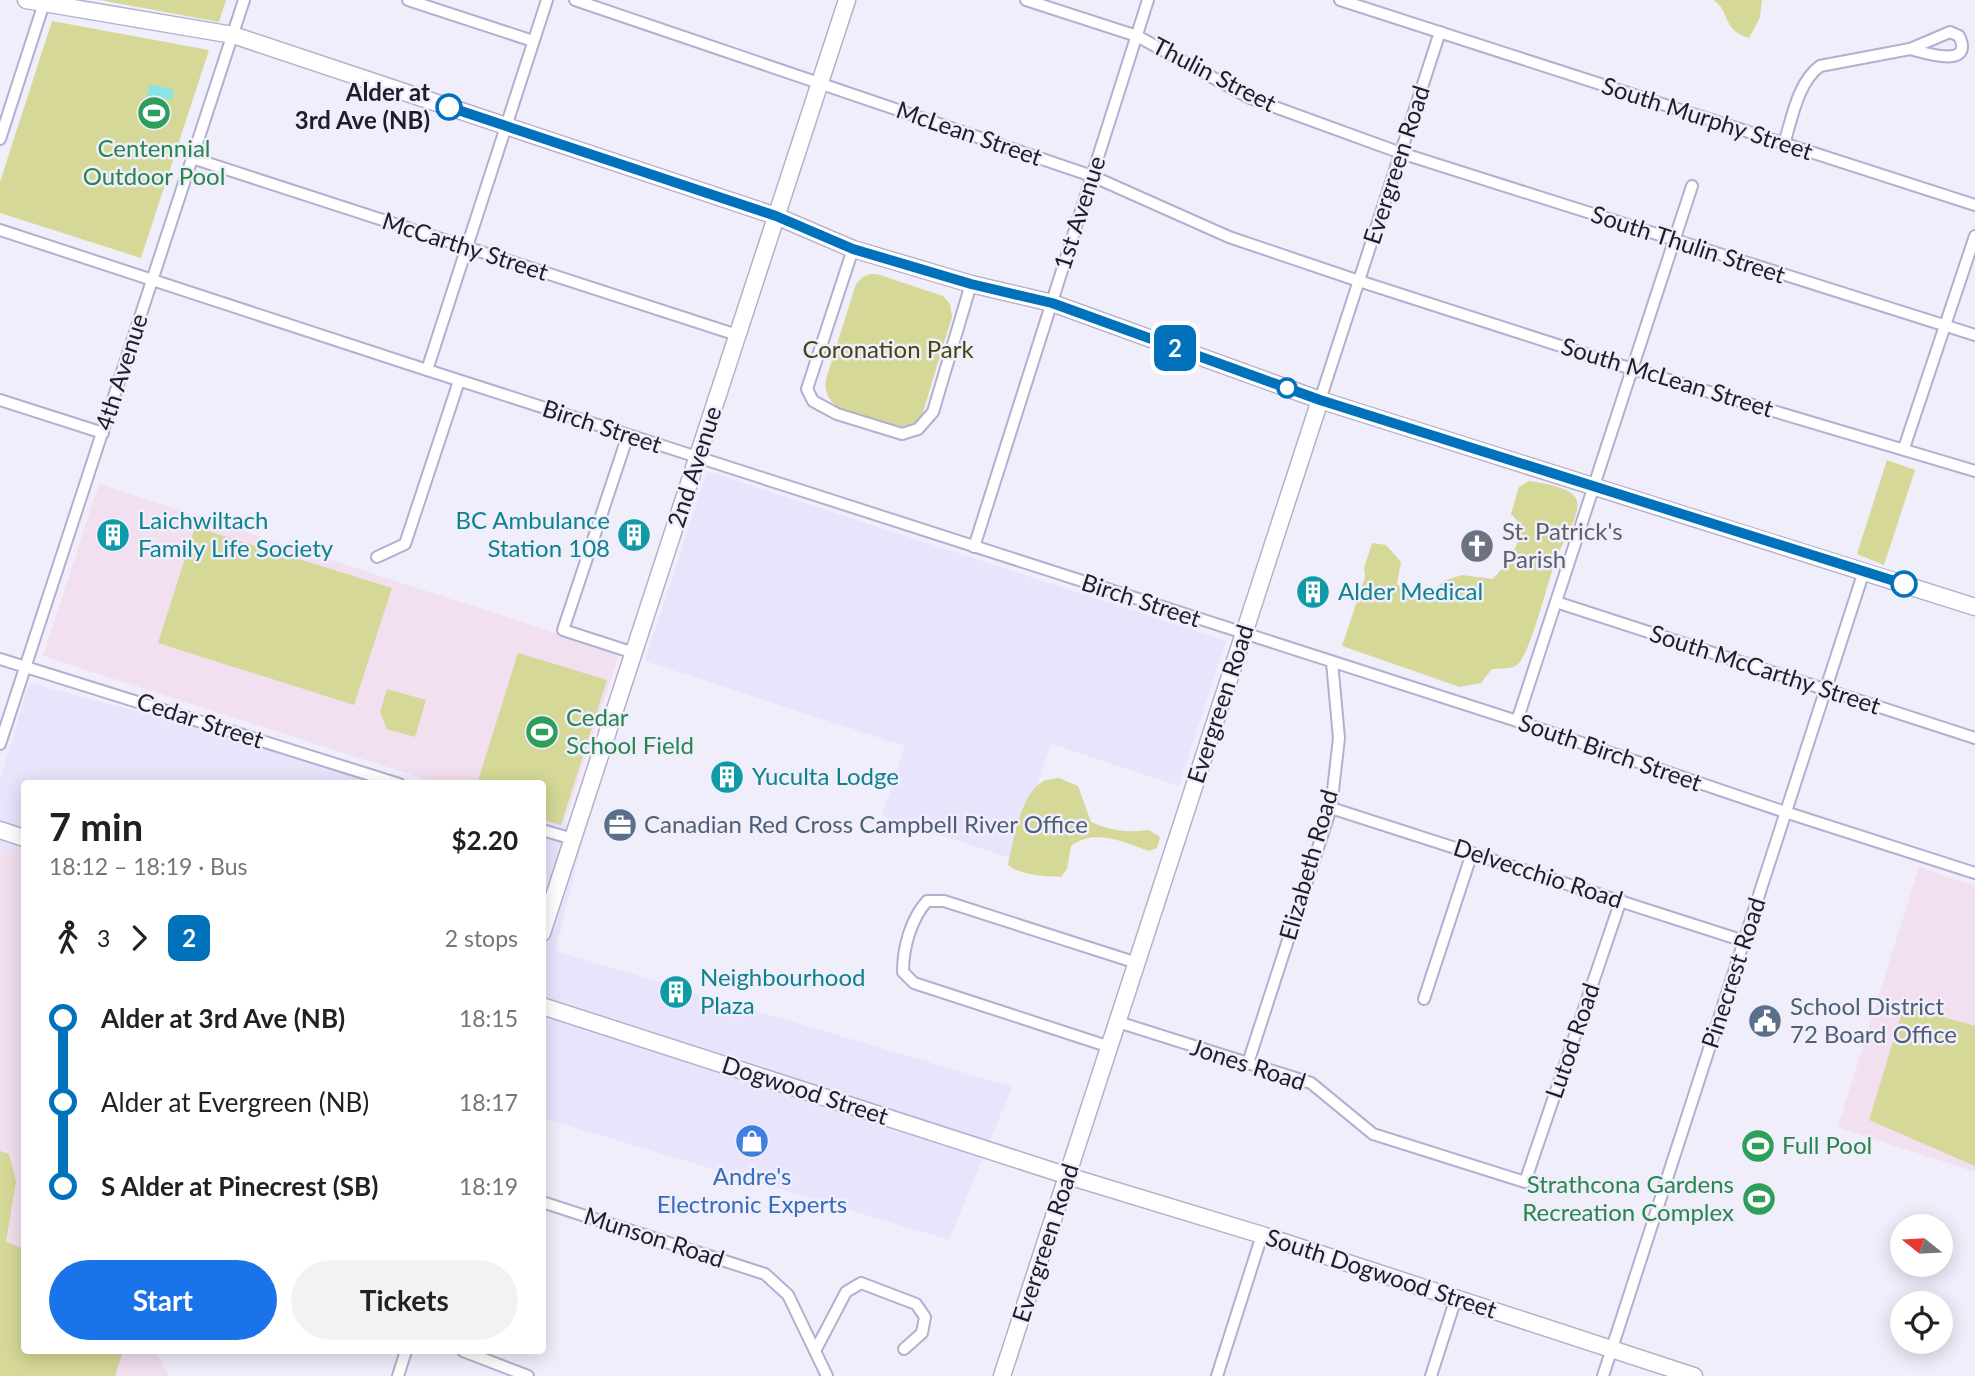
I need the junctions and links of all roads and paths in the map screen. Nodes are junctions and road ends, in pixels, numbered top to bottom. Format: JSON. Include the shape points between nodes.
{"nodes":[{"id":1,"x":26,"y":0,"type":"edge"},
{"id":2,"x":244,"y":0,"type":"edge"},
{"id":3,"x":408,"y":0,"type":"edge"},
{"id":4,"x":547,"y":0,"type":"edge"},
{"id":5,"x":575,"y":0,"type":"edge"},
{"id":6,"x":847,"y":0,"type":"edge"},
{"id":7,"x":1026,"y":0,"type":"edge"},
{"id":8,"x":1148,"y":0,"type":"edge"},
{"id":9,"x":1340,"y":0,"type":"edge"},
{"id":10,"x":45,"y":1,"type":"edge"},
{"id":11,"x":1440,"y":33,"type":"junction"},
{"id":12,"x":233,"y":35,"type":"junction"},
{"id":13,"x":1137,"y":36,"type":"junction"},
{"id":14,"x":533,"y":41,"type":"junction"},
{"id":15,"x":1910,"y":49,"type":"dead end"},
{"id":16,"x":820,"y":83,"type":"junction"},
{"id":17,"x":506,"y":126,"type":"junction"},
{"id":18,"x":0,"y":139,"type":"edge"},
{"id":19,"x":1784,"y":144,"type":"junction"},
{"id":20,"x":1401,"y":153,"type":"junction"},
{"id":21,"x":192,"y":158,"type":"junction"},
{"id":22,"x":1093,"y":176,"type":"junction"},
{"id":23,"x":1692,"y":186,"type":"dead end"},
{"id":24,"x":1975,"y":205,"type":"edge"},
{"id":25,"x":776,"y":216,"type":"junction"},
{"id":26,"x":0,"y":230,"type":"edge"},
{"id":27,"x":1975,"y":236,"type":"edge"},
{"id":28,"x":1674,"y":241,"type":"junction"},
{"id":29,"x":467,"y":247,"type":"junction"},
{"id":30,"x":853,"y":249,"type":"junction"},
{"id":31,"x":153,"y":278,"type":"junction"},
{"id":32,"x":1359,"y":281,"type":"junction"},
{"id":33,"x":971,"y":284,"type":"junction"},
{"id":34,"x":1052,"y":303,"type":"junction"},
{"id":35,"x":1947,"y":326,"type":"junction"},
{"id":36,"x":737,"y":335,"type":"junction"},
{"id":37,"x":1975,"y":335,"type":"edge"},
{"id":38,"x":1632,"y":369,"type":"junction"},
{"id":39,"x":427,"y":370,"type":"junction"},
{"id":40,"x":459,"y":381,"type":"junction"},
{"id":41,"x":0,"y":400,"type":"edge"},
{"id":42,"x":1320,"y":400,"type":"junction"},
{"id":43,"x":103,"y":433,"type":"junction"},
{"id":44,"x":628,"y":435,"type":"junction"},
{"id":45,"x":1905,"y":448,"type":"junction"},
{"id":46,"x":698,"y":457,"type":"junction"},
{"id":47,"x":1975,"y":471,"type":"edge"},
{"id":48,"x":1594,"y":487,"type":"junction"},
{"id":49,"x":974,"y":547,"type":"junction"},
{"id":50,"x":377,"y":557,"type":"dead end"},
{"id":51,"x":1864,"y":571,"type":"junction"},
{"id":52,"x":1556,"y":602,"type":"junction"},
{"id":53,"x":1975,"y":607,"type":"edge"},
{"id":54,"x":1244,"y":634,"type":"junction"},
{"id":55,"x":634,"y":653,"type":"junction"},
{"id":56,"x":0,"y":659,"type":"edge"},
{"id":57,"x":1332,"y":662,"type":"junction"},
{"id":58,"x":26,"y":665,"type":"junction"},
{"id":59,"x":1825,"y":689,"type":"junction"},
{"id":60,"x":1517,"y":721,"type":"junction"},
{"id":61,"x":1975,"y":738,"type":"edge"},
{"id":62,"x":0,"y":744,"type":"edge"},
{"id":63,"x":386,"y":780,"type":"edge"},
{"id":64,"x":1331,"y":808,"type":"junction"},
{"id":65,"x":1785,"y":813,"type":"junction"},
{"id":66,"x":0,"y":831,"type":"edge"},
{"id":67,"x":546,"y":831,"type":"edge"},
{"id":68,"x":21,"y":837,"type":"edge"},
{"id":69,"x":573,"y":839,"type":"junction"},
{"id":70,"x":1472,"y":853,"type":"junction"},
{"id":71,"x":1975,"y":873,"type":"edge"},
{"id":72,"x":1621,"y":901,"type":"junction"},
{"id":73,"x":546,"y":921,"type":"edge"},
{"id":74,"x":1744,"y":941,"type":"junction"},
{"id":75,"x":1137,"y":964,"type":"junction"},
{"id":76,"x":1424,"y":999,"type":"dead end"},
{"id":77,"x":546,"y":1007,"type":"edge"},
{"id":78,"x":1118,"y":1022,"type":"junction"},
{"id":79,"x":1110,"y":1047,"type":"junction"},
{"id":80,"x":1248,"y":1063,"type":"junction"},
{"id":81,"x":1068,"y":1176,"type":"junction"},
{"id":82,"x":1525,"y":1182,"type":"joint"},
{"id":83,"x":546,"y":1203,"type":"edge"},
{"id":84,"x":1262,"y":1235,"type":"junction"},
{"id":85,"x":1456,"y":1298,"type":"junction"},
{"id":86,"x":904,"y":1349,"type":"dead end"},
{"id":87,"x":1612,"y":1349,"type":"junction"},
{"id":88,"x":815,"y":1351,"type":"junction"},
{"id":89,"x":405,"y":1354,"type":"edge"},
{"id":90,"x":471,"y":1354,"type":"edge"},
{"id":91,"x":398,"y":1376,"type":"edge"},
{"id":92,"x":528,"y":1376,"type":"edge"},
{"id":93,"x":827,"y":1376,"type":"edge"},
{"id":94,"x":1002,"y":1376,"type":"edge"},
{"id":95,"x":1217,"y":1376,"type":"edge"},
{"id":96,"x":1431,"y":1376,"type":"edge"},
{"id":97,"x":1604,"y":1376,"type":"edge"},
{"id":98,"x":1694,"y":1376,"type":"edge"}],
"edges":[{"from":1,"to":10,"type":"street"},
{"from":2,"to":12,"type":"street","name":"4th Avenue"},
{"from":3,"to":14,"type":"street"},
{"from":4,"to":14,"type":"street"},
{"from":5,"to":16,"type":"street","name":"McLean Street"},
{"from":6,"to":16,"type":"street","name":"2nd Avenue"},
{"from":7,"to":13,"type":"street","name":"Thulin Street"},
{"from":8,"to":13,"type":"street","name":"1st Avenue"},
{"from":9,"to":11,"type":"street","name":"South Murphy Street"},
{"from":10,"to":12,"type":"street"},
{"from":10,"to":18,"type":"street"},
{"from":11,"to":19,"type":"street","name":"South Murphy Street"},
{"from":11,"to":20,"type":"street","name":"Evergreen Road"},
{"from":12,"to":17,"type":"street"},
{"from":12,"to":21,"type":"street","name":"4th Avenue"},
{"from":13,"to":20,"type":"street","name":"Thulin Street","via":[[1250,98]]},
{"from":13,"to":22,"type":"street","name":"1st Avenue"},
{"from":14,"to":17,"type":"street"},
{"from":15,"to":19,"type":"street","via":[[1820,66],[1801,92]]},
{"from":16,"to":22,"type":"street","name":"McLean Street"},
{"from":16,"to":25,"type":"street","name":"2nd Avenue"},
{"from":17,"to":25,"type":"street"},
{"from":17,"to":29,"type":"street"},
{"from":19,"to":24,"type":"street","name":"South Murphy Street"},
{"from":20,"to":28,"type":"street","name":"South Thulin Street"},
{"from":20,"to":32,"type":"street","name":"Evergreen Road"},
{"from":21,"to":29,"type":"street","name":"McCarthy Street"},
{"from":21,"to":31,"type":"street","name":"4th Avenue"},
{"from":22,"to":32,"type":"street","name":"McLean Street","via":[[1229,237]]},
{"from":22,"to":34,"type":"street","name":"1st Avenue"},
{"from":23,"to":28,"type":"street"},
{"from":25,"to":30,"type":"street"},
{"from":25,"to":36,"type":"street","name":"2nd Avenue"},
{"from":26,"to":31,"type":"street","name":"Birch Street"},
{"from":27,"to":35,"type":"street"},
{"from":28,"to":35,"type":"street","name":"South Thulin Street"},
{"from":28,"to":38,"type":"street"},
{"from":29,"to":36,"type":"street","name":"McCarthy Street"},
{"from":29,"to":39,"type":"street"},
{"from":30,"to":33,"type":"street"},
{"from":30,"to":33,"type":"street","via":[[807,388],[813,401],[837,414],[902,434],[918,429],[933,412]]},
{"from":31,"to":39,"type":"street","name":"Birch Street"},
{"from":31,"to":43,"type":"street","name":"4th Avenue"},
{"from":32,"to":38,"type":"street","name":"South McLean Street"},
{"from":32,"to":42,"type":"street","name":"Evergreen Road"},
{"from":33,"to":34,"type":"street"},
{"from":34,"to":42,"type":"street"},
{"from":34,"to":49,"type":"street","name":"1st Avenue"},
{"from":35,"to":37,"type":"street","name":"South Thulin Street"},
{"from":35,"to":45,"type":"street"},
{"from":36,"to":46,"type":"street","name":"2nd Avenue"},
{"from":38,"to":45,"type":"street","name":"South McLean Street"},
{"from":38,"to":48,"type":"street"},
{"from":39,"to":40,"type":"street","name":"Birch Street"},
{"from":40,"to":44,"type":"street","name":"Birch Street"},
{"from":40,"to":50,"type":"street","via":[[405,544]]},
{"from":41,"to":43,"type":"street"},
{"from":42,"to":48,"type":"street"},
{"from":42,"to":54,"type":"street","name":"Evergreen Road"},
{"from":43,"to":58,"type":"street","name":"4th Avenue"},
{"from":44,"to":46,"type":"street","name":"Birch Street"},
{"from":44,"to":55,"type":"street","via":[[563,631]]},
{"from":45,"to":47,"type":"street","name":"South McLean Street"},
{"from":46,"to":49,"type":"street","name":"Birch Street"},
{"from":46,"to":55,"type":"street","name":"2nd Avenue"},
{"from":48,"to":51,"type":"street"},
{"from":48,"to":52,"type":"street"},
{"from":49,"to":54,"type":"street","name":"Birch Street"},
{"from":51,"to":53,"type":"street"},
{"from":51,"to":59,"type":"street","name":"Pinecrest Road"},
{"from":52,"to":59,"type":"street","name":"South McCarthy Street"},
{"from":52,"to":60,"type":"street"},
{"from":54,"to":57,"type":"street","name":"South Birch Street"},
{"from":54,"to":75,"type":"street","name":"Evergreen Road"},
{"from":55,"to":69,"type":"street","name":"2nd Avenue"},
{"from":56,"to":58,"type":"street","name":"Cedar Street"},
{"from":57,"to":60,"type":"street","name":"South Birch Street"},
{"from":57,"to":64,"type":"street","name":"Elizabeth Road","via":[[1339,738]]},
{"from":58,"to":62,"type":"street","name":"4th Avenue"},
{"from":58,"to":63,"type":"street","name":"Cedar Street"},
{"from":59,"to":61,"type":"street","name":"South McCarthy Street"},
{"from":59,"to":65,"type":"street","name":"Pinecrest Road"},
{"from":60,"to":65,"type":"street","name":"South Birch Street"},
{"from":64,"to":70,"type":"street","name":"Delvecchio Road"},
{"from":64,"to":80,"type":"street","name":"Elizabeth Road"},
{"from":65,"to":71,"type":"street","name":"South Birch Street"},
{"from":65,"to":74,"type":"street","name":"Pinecrest Road"},
{"from":66,"to":68,"type":"street"},
{"from":67,"to":69,"type":"street"},
{"from":69,"to":73,"type":"street","name":"2nd Avenue"},
{"from":70,"to":72,"type":"street","name":"Delvecchio Road"},
{"from":70,"to":76,"type":"street"},
{"from":72,"to":74,"type":"street","name":"Delvecchio Road"},
{"from":72,"to":82,"type":"street","name":"Lutod Road"},
{"from":74,"to":87,"type":"street","name":"Pinecrest Road"},
{"from":75,"to":78,"type":"street","name":"Evergreen Road"},
{"from":75,"to":79,"type":"street","via":[[944,901],[928,901],[917,913],[911,931],[903,972],[914,983]]},
{"from":77,"to":81,"type":"street","name":"Dogwood Street"},
{"from":78,"to":79,"type":"street","name":"Evergreen Road"},
{"from":78,"to":80,"type":"street","name":"Jones Road"},
{"from":79,"to":81,"type":"street","name":"Evergreen Road"},
{"from":80,"to":82,"type":"street","name":"Jones Road","via":[[1311,1083],[1373,1134]]},
{"from":81,"to":84,"type":"street","name":"South Dogwood Street"},
{"from":81,"to":94,"type":"street","name":"Evergreen Road"},
{"from":83,"to":88,"type":"street","name":"Munson Road","via":[[765,1274],[788,1295]]},
{"from":84,"to":85,"type":"street","name":"South Dogwood Street"},
{"from":84,"to":95,"type":"street"},
{"from":85,"to":87,"type":"street","name":"South Dogwood Street"},
{"from":85,"to":96,"type":"street"},
{"from":86,"to":88,"type":"street","via":[[922,1333],[925,1317],[916,1304],[861,1283],[846,1292]]},
{"from":87,"to":97,"type":"street","name":"Pinecrest Road"},
{"from":87,"to":98,"type":"street","name":"South Dogwood Street"},
{"from":88,"to":93,"type":"street"},
{"from":89,"to":91,"type":"street"},
{"from":90,"to":92,"type":"street"}]}
